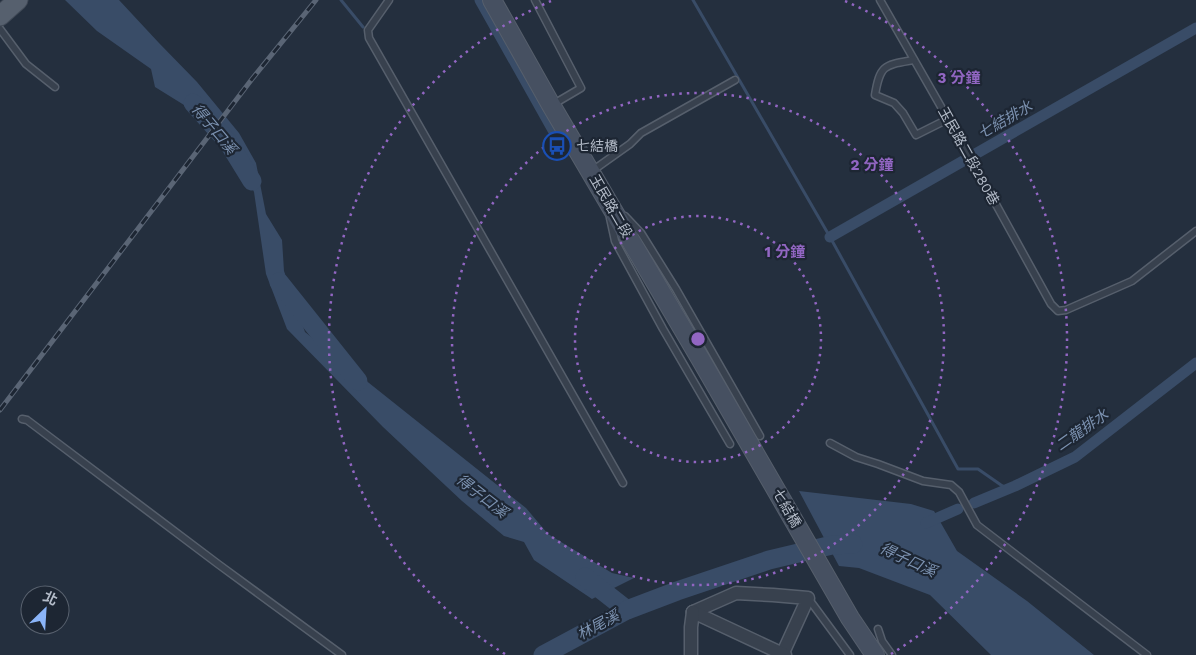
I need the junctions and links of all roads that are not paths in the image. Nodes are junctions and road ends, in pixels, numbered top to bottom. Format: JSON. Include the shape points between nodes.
{"nodes":[{"id":1,"x":18,"y":0,"type":"edge"},
{"id":2,"x":389,"y":0,"type":"edge"},
{"id":3,"x":492,"y":0,"type":"edge"},
{"id":4,"x":535,"y":0,"type":"edge"},
{"id":5,"x":880,"y":0,"type":"edge"},
{"id":6,"x":0,"y":16,"type":"edge"},
{"id":7,"x":0,"y":29,"type":"edge"},
{"id":8,"x":914,"y":60,"type":"junction"},
{"id":9,"x":735,"y":80,"type":"dead end"},
{"id":10,"x":56,"y":88,"type":"dead end"},
{"id":11,"x":551,"y":105,"type":"junction"},
{"id":12,"x":948,"y":120,"type":"junction"},
{"id":13,"x":591,"y":172,"type":"junction"},
{"id":14,"x":605,"y":195,"type":"junction"},
{"id":15,"x":1196,"y":231,"type":"edge"},
{"id":16,"x":701,"y":360,"type":"joint"},
{"id":17,"x":22,"y":418,"type":"dead end"},
{"id":18,"x":760,"y":436,"type":"dead end"},
{"id":19,"x":730,"y":444,"type":"dead end"},
{"id":20,"x":830,"y":444,"type":"dead end"},
{"id":21,"x":623,"y":483,"type":"dead end"},
{"id":22,"x":808,"y":598,"type":"junction"},
{"id":23,"x":693,"y":612,"type":"junction"},
{"id":24,"x":878,"y":629,"type":"dead end"},
{"id":25,"x":342,"y":655,"type":"edge"},
{"id":26,"x":692,"y":655,"type":"edge"},
{"id":27,"x":783,"y":655,"type":"edge"},
{"id":28,"x":850,"y":655,"type":"edge"},
{"id":29,"x":874,"y":655,"type":"edge"},
{"id":30,"x":892,"y":655,"type":"edge"},
{"id":31,"x":1147,"y":655,"type":"edge"}],
"edges":[{"from":1,"to":6,"type":"main road"},
{"from":2,"to":21,"type":"lane","via":[[368,30],[369,38]]},
{"from":3,"to":11,"type":"street","name":"玉民路二段"},
{"from":4,"to":11,"type":"lane","via":[[581,88]]},
{"from":5,"to":8,"type":"lane","name":"玉民路二段280巷"},
{"from":7,"to":10,"type":"lane","via":[[26,64]]},
{"from":8,"to":12,"type":"lane","name":"玉民路二段280巷"},
{"from":8,"to":12,"type":"lane","via":[[883,69],[875,95],[894,103],[916,135]]},
{"from":9,"to":13,"type":"lane","via":[[641,133]]},
{"from":11,"to":13,"type":"street","name":"玉民路二段"},
{"from":12,"to":15,"type":"lane","name":"玉民路二段280巷","via":[[1051,304],[1058,311],[1132,281]]},
{"from":13,"to":14,"type":"street","name":"玉民路二段"},
{"from":14,"to":16,"type":"street","name":"玉民路二段"},
{"from":14,"to":18,"type":"lane","via":[[641,233]]},
{"from":14,"to":19,"type":"lane","via":[[614,240]]},
{"from":16,"to":29,"type":"street","name":"七結橋"},
{"from":17,"to":25,"type":"lane"},
{"from":20,"to":31,"type":"lane","via":[[923,481],[952,485],[977,524]]},
{"from":22,"to":23,"type":"street","via":[[736,593]]},
{"from":22,"to":27,"type":"street"},
{"from":22,"to":28,"type":"lane"},
{"from":23,"to":26,"type":"street"},
{"from":23,"to":27,"type":"street"},
{"from":24,"to":30,"type":"lane"}]}
